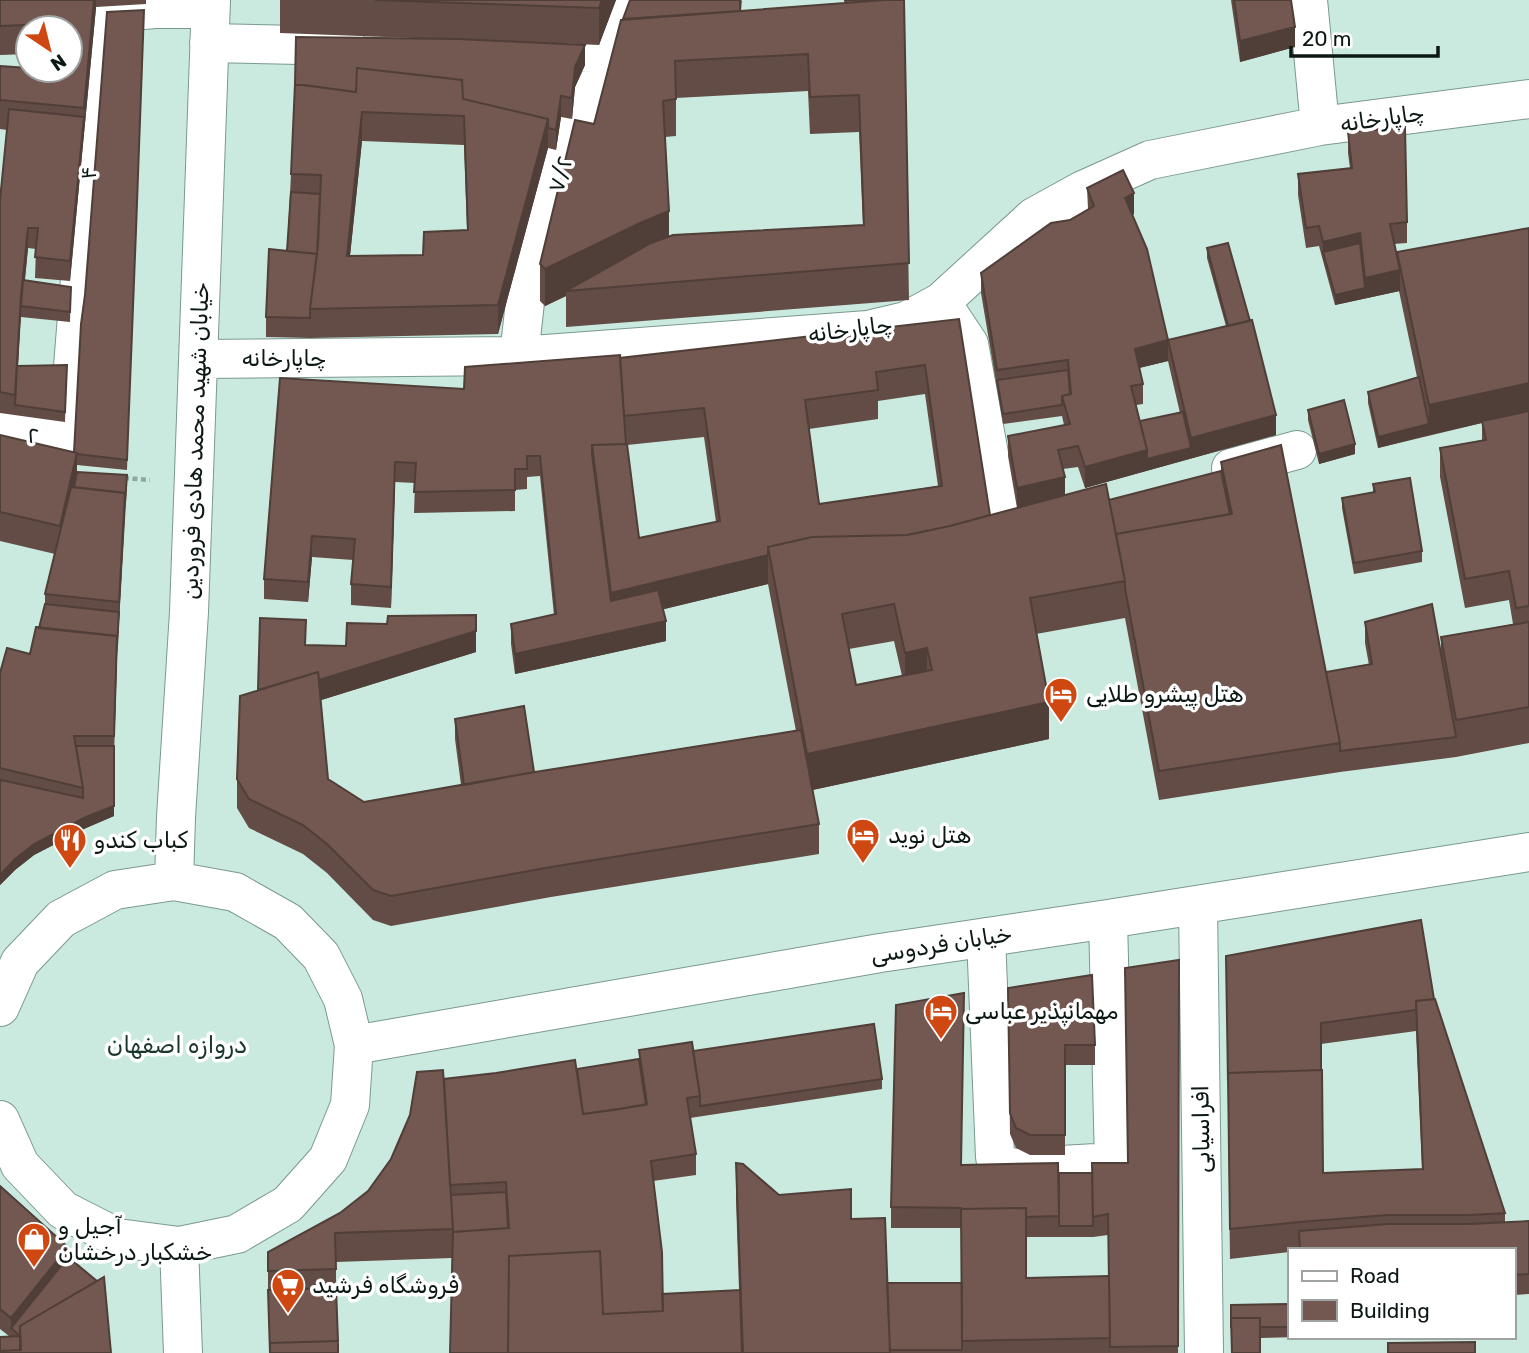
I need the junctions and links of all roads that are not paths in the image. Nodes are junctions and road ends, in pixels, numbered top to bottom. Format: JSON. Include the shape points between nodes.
{"nodes":[{"id":1,"x":631,"y":0,"type":"edge"},
{"id":2,"x":1308,"y":0,"type":"edge"},
{"id":3,"x":210,"y":17,"type":"edge"},
{"id":4,"x":378,"y":47,"type":"edge"},
{"id":5,"x":502,"y":50,"type":"edge"},
{"id":6,"x":612,"y":53,"type":"junction"},
{"id":7,"x":1529,"y":99,"type":"edge"},
{"id":8,"x":1320,"y":127,"type":"junction"},
{"id":9,"x":941,"y":302,"type":"junction"},
{"id":10,"x":519,"y":356,"type":"junction"},
{"id":11,"x":198,"y":359,"type":"junction"},
{"id":12,"x":0,"y":429,"type":"edge"},
{"id":13,"x":67,"y":442,"type":"joint"},
{"id":14,"x":1297,"y":450,"type":"dead end"},
{"id":15,"x":1204,"y":476,"type":"edge"},
{"id":16,"x":1072,"y":513,"type":"edge"},
{"id":17,"x":1529,"y":852,"type":"edge"},
{"id":18,"x":174,"y":881,"type":"junction"},
{"id":19,"x":1198,"y":905,"type":"junction"},
{"id":20,"x":1108,"y":919,"type":"junction"},
{"id":21,"x":986,"y":937,"type":"junction"},
{"id":22,"x":0,"y":1007,"type":"edge"},
{"id":23,"x":354,"y":1045,"type":"junction"},
{"id":24,"x":0,"y":1120,"type":"edge"},
{"id":25,"x":179,"y":1246,"type":"junction"},
{"id":26,"x":183,"y":1353,"type":"edge"},
{"id":27,"x":1204,"y":1353,"type":"edge"}],
"edges":[{"from":1,"to":6,"type":"street","name":"۷/۲"},
{"from":2,"to":8,"type":"street"},
{"from":3,"to":4,"type":"street"},
{"from":3,"to":11,"type":"street","name":"خیابان شهید محمد هادی فروردین"},
{"from":3,"to":13,"type":"street","name":"۴","via":[[154,9],[101,13],[60,286]]},
{"from":5,"to":6,"type":"street"},
{"from":6,"to":10,"type":"street","name":"۷/۲","via":[[563,157],[526,293]]},
{"from":7,"to":8,"type":"street","name":"چاپارخانه"},
{"from":8,"to":9,"type":"street","name":"چاپارخانه","via":[[1150,160],[1083,190],[1034,217]]},
{"from":9,"to":10,"type":"street","name":"چاپارخانه","via":[[906,321],[868,330]]},
{"from":9,"to":16,"type":"street","via":[[969,344],[999,509],[1018,528]]},
{"from":10,"to":11,"type":"street","name":"چاپارخانه"},
{"from":11,"to":18,"type":"street","name":"خیابان شهید محمد هادی فروردین"},
{"from":12,"to":13,"type":"street","name":"۲"},
{"from":14,"to":15,"type":"street"},
{"from":17,"to":19,"type":"street","name":"خیابان فردوسی"},
{"from":18,"to":22,"type":"street","via":[[115,890],[61,919],[20,962]]},
{"from":18,"to":23,"type":"street","via":[[234,891],[288,922],[321,956],[343,999]]},
{"from":19,"to":20,"type":"street","name":"خیابان فردوسی"},
{"from":19,"to":27,"type":"street","name":"افراسیابی"},
{"from":20,"to":21,"type":"street","name":"خیابان فردوسی"},
{"from":20,"to":21,"type":"street","via":[[1114,1162],[1008,1168],[995,1157]]},
{"from":21,"to":23,"type":"street","name":"خیابان فردوسی"},
{"from":23,"to":25,"type":"street","via":[[350,1105],[328,1159],[288,1204],[237,1234]]},
{"from":24,"to":25,"type":"street","via":[[20,1166],[63,1210],[118,1238]]},
{"from":25,"to":26,"type":"street"}]}
